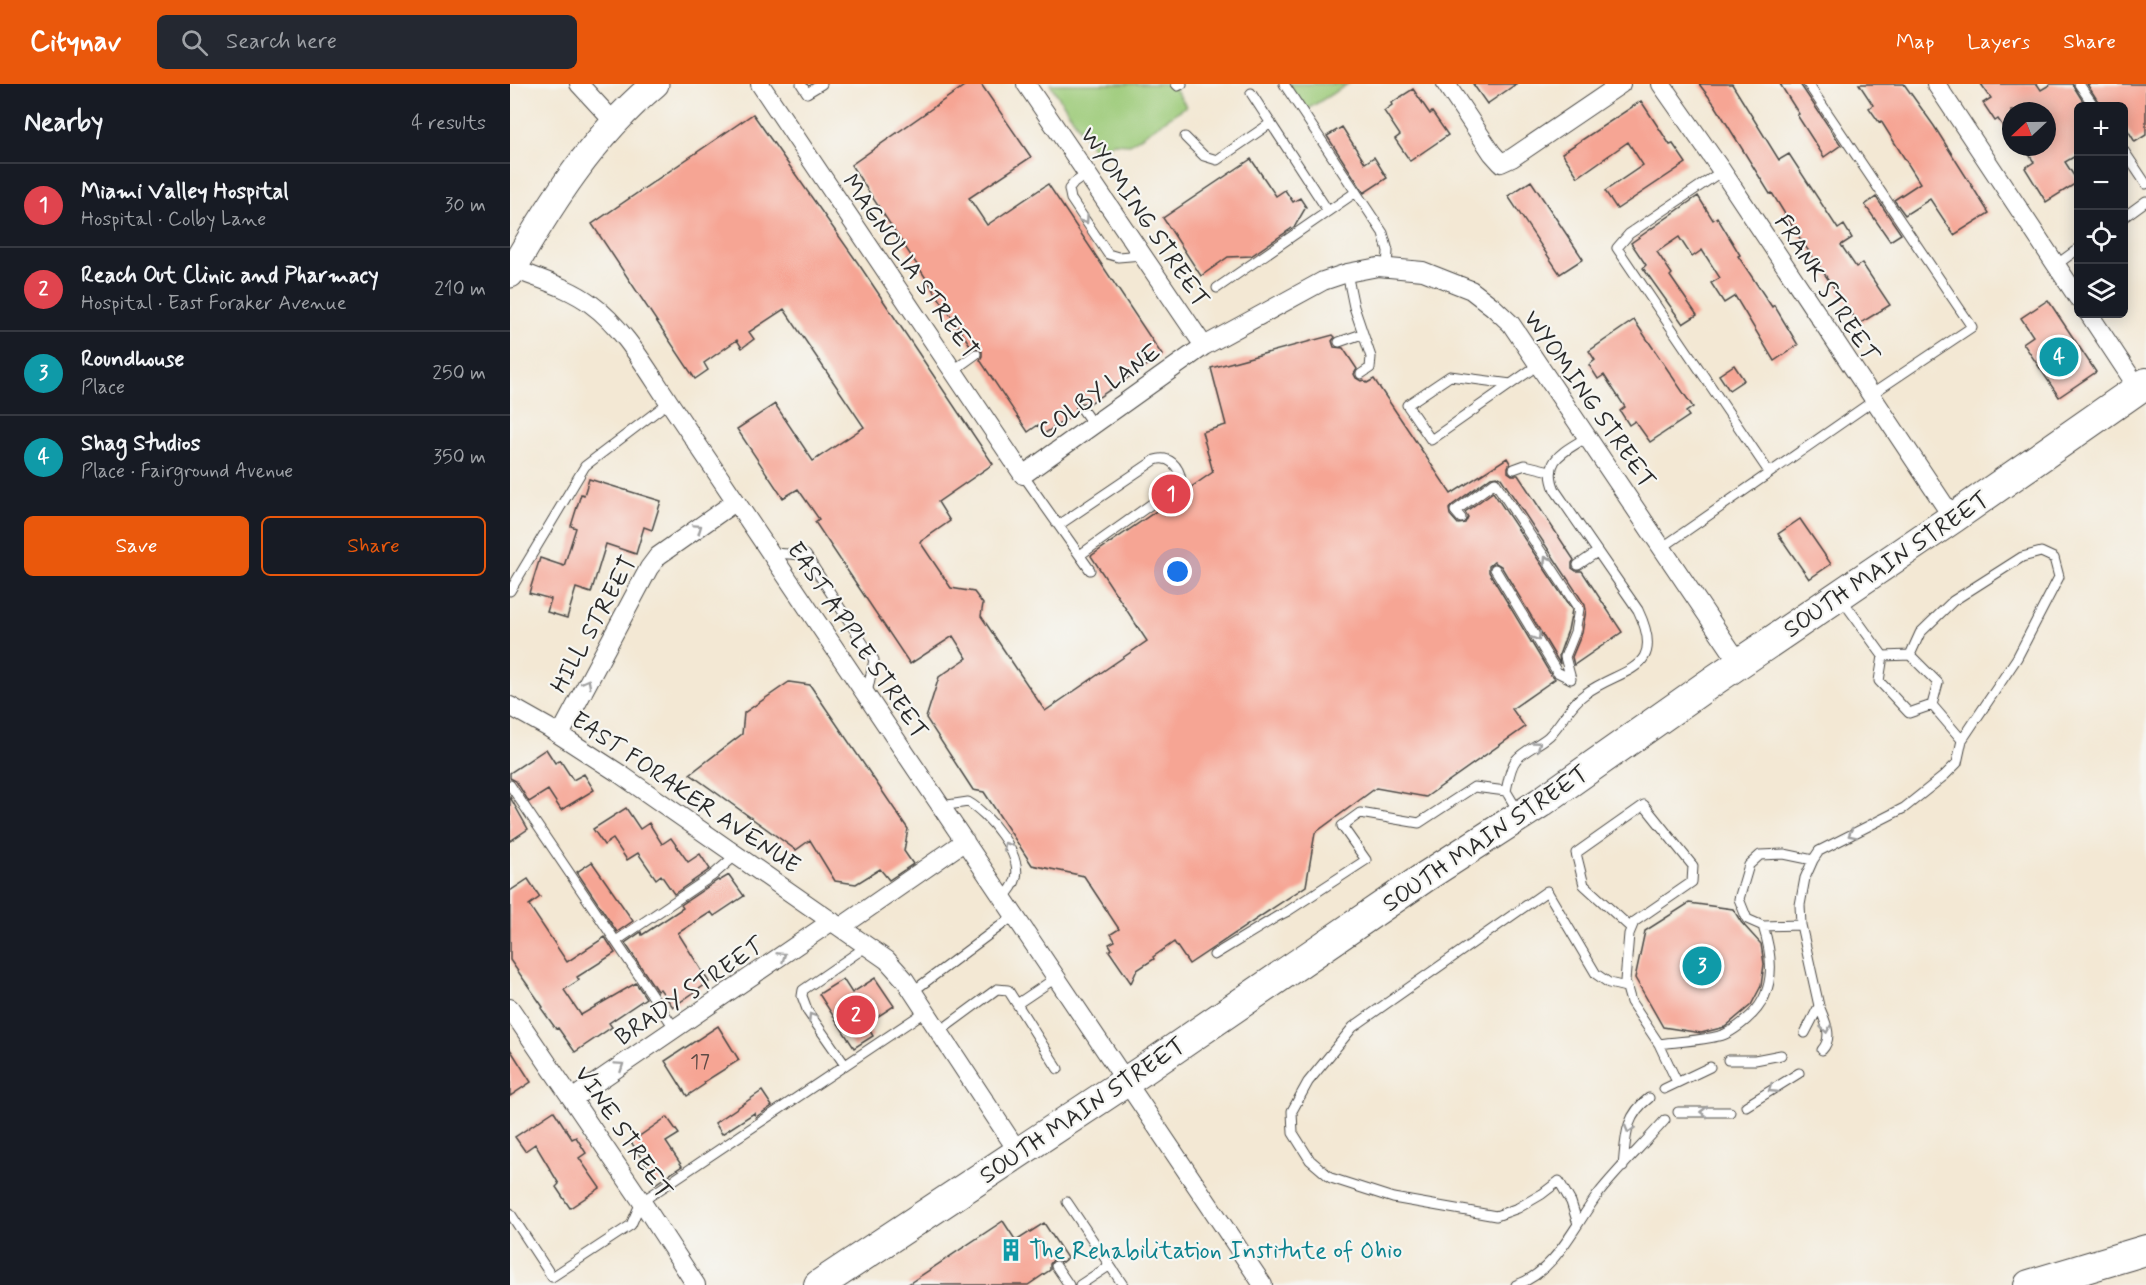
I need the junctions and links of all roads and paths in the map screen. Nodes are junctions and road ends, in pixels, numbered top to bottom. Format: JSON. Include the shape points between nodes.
{"nodes":[{"id":1,"x":579,"y":84,"type":"edge"},
{"id":2,"x":656,"y":84,"type":"edge"},
{"id":3,"x":760,"y":84,"type":"edge"},
{"id":4,"x":801,"y":84,"type":"edge"},
{"id":5,"x":822,"y":84,"type":"edge"},
{"id":6,"x":1026,"y":84,"type":"edge"},
{"id":7,"x":1176,"y":84,"type":"edge"},
{"id":8,"x":1182,"y":84,"type":"edge"},
{"id":9,"x":1284,"y":84,"type":"edge"},
{"id":10,"x":1446,"y":84,"type":"edge"},
{"id":11,"x":1620,"y":84,"type":"edge"},
{"id":12,"x":1661,"y":84,"type":"edge"},
{"id":13,"x":1808,"y":84,"type":"edge"},
{"id":14,"x":1936,"y":84,"type":"edge"},
{"id":15,"x":2079,"y":84,"type":"edge"},
{"id":16,"x":1251,"y":93,"type":"dead end"},
{"id":17,"x":2091,"y":102,"type":"edge"},
{"id":18,"x":614,"y":122,"type":"junction"},
{"id":19,"x":1271,"y":123,"type":"junction"},
{"id":20,"x":1185,"y":137,"type":"dead end"},
{"id":21,"x":2127,"y":156,"type":"edge"},
{"id":22,"x":1722,"y":171,"type":"junction"},
{"id":23,"x":1087,"y":174,"type":"junction"},
{"id":24,"x":2146,"y":184,"type":"edge"},
{"id":25,"x":1356,"y":192,"type":"junction"},
{"id":26,"x":2146,"y":201,"type":"edge"},
{"id":27,"x":1328,"y":211,"type":"junction"},
{"id":28,"x":2128,"y":214,"type":"edge"},
{"id":29,"x":2074,"y":252,"type":"edge"},
{"id":30,"x":1142,"y":255,"type":"junction"},
{"id":31,"x":2056,"y":265,"type":"junction"},
{"id":32,"x":1387,"y":267,"type":"junction"},
{"id":33,"x":511,"y":270,"type":"edge"},
{"id":34,"x":1340,"y":275,"type":"junction"},
{"id":35,"x":1217,"y":288,"type":"dead end"},
{"id":36,"x":2074,"y":291,"type":"edge"},
{"id":37,"x":2092,"y":318,"type":"edge"},
{"id":38,"x":1362,"y":334,"type":"junction"},
{"id":39,"x":1338,"y":342,"type":"dead end"},
{"id":40,"x":1204,"y":346,"type":"junction"},
{"id":41,"x":976,"y":354,"type":"dead end"},
{"id":42,"x":1538,"y":365,"type":"junction"},
{"id":43,"x":954,"y":370,"type":"junction"},
{"id":44,"x":1361,"y":374,"type":"dead end"},
{"id":45,"x":1511,"y":384,"type":"junction"},
{"id":46,"x":2142,"y":386,"type":"edge"},
{"id":47,"x":1871,"y":398,"type":"junction"},
{"id":48,"x":669,"y":402,"type":"junction"},
{"id":49,"x":1082,"y":409,"type":"dead end"},
{"id":50,"x":1094,"y":426,"type":"junction"},
{"id":51,"x":1587,"y":437,"type":"junction"},
{"id":52,"x":1514,"y":468,"type":"dead end"},
{"id":53,"x":1550,"y":471,"type":"junction"},
{"id":54,"x":1769,"y":472,"type":"junction"},
{"id":55,"x":1023,"y":475,"type":"junction"},
{"id":56,"x":735,"y":501,"type":"junction"},
{"id":57,"x":1461,"y":518,"type":"dead end"},
{"id":58,"x":1953,"y":518,"type":"junction"},
{"id":59,"x":1059,"y":525,"type":"junction"},
{"id":60,"x":1663,"y":548,"type":"junction"},
{"id":61,"x":1597,"y":552,"type":"junction"},
{"id":62,"x":770,"y":553,"type":"junction"},
{"id":63,"x":1080,"y":555,"type":"junction"},
{"id":64,"x":1578,"y":565,"type":"dead end"},
{"id":65,"x":1495,"y":569,"type":"dead end"},
{"id":66,"x":1090,"y":570,"type":"dead end"},
{"id":67,"x":510,"y":591,"type":"edge"},
{"id":68,"x":1840,"y":596,"type":"junction"},
{"id":69,"x":1910,"y":655,"type":"junction"},
{"id":70,"x":1883,"y":656,"type":"junction"},
{"id":71,"x":1740,"y":664,"type":"junction"},
{"id":72,"x":1571,"y":679,"type":"junction"},
{"id":73,"x":1584,"y":694,"type":"junction"},
{"id":74,"x":866,"y":695,"type":"junction"},
{"id":75,"x":1932,"y":705,"type":"junction"},
{"id":76,"x":510,"y":706,"type":"edge"},
{"id":77,"x":560,"y":735,"type":"junction"},
{"id":78,"x":1962,"y":740,"type":"junction"},
{"id":79,"x":510,"y":785,"type":"edge"},
{"id":80,"x":1506,"y":791,"type":"junction"},
{"id":81,"x":941,"y":806,"type":"junction"},
{"id":82,"x":1521,"y":816,"type":"junction"},
{"id":83,"x":965,"y":841,"type":"junction"},
{"id":84,"x":736,"y":855,"type":"junction"},
{"id":85,"x":1813,"y":860,"type":"junction"},
{"id":86,"x":1003,"y":898,"type":"junction"},
{"id":87,"x":1015,"y":915,"type":"junction"},
{"id":88,"x":837,"y":924,"type":"junction"},
{"id":89,"x":1802,"y":925,"type":"junction"},
{"id":90,"x":1763,"y":926,"type":"junction"},
{"id":91,"x":1631,"y":928,"type":"junction"},
{"id":92,"x":616,"y":941,"type":"junction"},
{"id":93,"x":867,"y":946,"type":"junction"},
{"id":94,"x":1214,"y":956,"type":"dead end"},
{"id":95,"x":1057,"y":977,"type":"junction"},
{"id":96,"x":1626,"y":987,"type":"junction"},
{"id":97,"x":912,"y":992,"type":"junction"},
{"id":98,"x":1017,"y":1004,"type":"junction"},
{"id":99,"x":1819,"y":1006,"type":"junction"},
{"id":100,"x":510,"y":1008,"type":"edge"},
{"id":101,"x":926,"y":1011,"type":"junction"},
{"id":102,"x":675,"y":1029,"type":"junction"},
{"id":103,"x":940,"y":1031,"type":"junction"},
{"id":104,"x":1805,"y":1033,"type":"dead end"},
{"id":105,"x":1659,"y":1044,"type":"junction"},
{"id":106,"x":1822,"y":1050,"type":"dead end"},
{"id":107,"x":1781,"y":1054,"type":"dead end"},
{"id":108,"x":1728,"y":1060,"type":"dead end"},
{"id":109,"x":845,"y":1065,"type":"junction"},
{"id":110,"x":1710,"y":1067,"type":"dead end"},
{"id":111,"x":1058,"y":1069,"type":"dead end"},
{"id":112,"x":1799,"y":1073,"type":"dead end"},
{"id":113,"x":1125,"y":1082,"type":"junction"},
{"id":114,"x":1677,"y":1082,"type":"junction"},
{"id":115,"x":1664,"y":1089,"type":"dead end"},
{"id":116,"x":1649,"y":1098,"type":"dead end"},
{"id":117,"x":572,"y":1099,"type":"junction"},
{"id":118,"x":1746,"y":1106,"type":"dead end"},
{"id":119,"x":1678,"y":1112,"type":"dead end"},
{"id":120,"x":1730,"y":1112,"type":"dead end"},
{"id":121,"x":1665,"y":1120,"type":"dead end"},
{"id":122,"x":1019,"y":1153,"type":"junction"},
{"id":123,"x":1623,"y":1167,"type":"junction"},
{"id":124,"x":641,"y":1202,"type":"junction"},
{"id":125,"x":1067,"y":1202,"type":"dead end"},
{"id":126,"x":510,"y":1213,"type":"edge"},
{"id":127,"x":1578,"y":1224,"type":"junction"},
{"id":128,"x":2146,"y":1250,"type":"edge"},
{"id":129,"x":1056,"y":1266,"type":"dead end"},
{"id":130,"x":1109,"y":1266,"type":"junction"},
{"id":131,"x":696,"y":1285,"type":"edge"},
{"id":132,"x":819,"y":1285,"type":"edge"},
{"id":133,"x":1070,"y":1285,"type":"edge"},
{"id":134,"x":1080,"y":1285,"type":"edge"},
{"id":135,"x":1123,"y":1285,"type":"edge"},
{"id":136,"x":1263,"y":1285,"type":"edge"},
{"id":137,"x":1516,"y":1285,"type":"edge"},
{"id":138,"x":2029,"y":1285,"type":"edge"}],
"edges":[{"from":1,"to":18,"type":"street"},
{"from":2,"to":18,"type":"street"},
{"from":3,"to":43,"type":"street","name":"MAGNOLIA STREET"},
{"from":4,"to":5,"type":"lane","via":[[807,93]]},
{"from":6,"to":23,"type":"street","name":"WYOMING STREET"},
{"from":7,"to":8,"type":"lane"},
{"from":9,"to":25,"type":"lane"},
{"from":10,"to":11,"type":"street","via":[[1501,163]]},
{"from":12,"to":22,"type":"street","name":"FRANK STREET"},
{"from":13,"to":47,"type":"lane","via":[[1972,327]]},
{"from":14,"to":31,"type":"street"},
{"from":15,"to":17,"type":"lane"},
{"from":16,"to":19,"type":"lane"},
{"from":18,"to":33,"type":"street","via":[[573,172]]},
{"from":19,"to":20,"type":"lane","via":[[1217,160],[1204,156]]},
{"from":19,"to":27,"type":"lane"},
{"from":21,"to":24,"type":"lane"},
{"from":22,"to":47,"type":"street","name":"FRANK STREET"},
{"from":22,"to":54,"type":"lane","via":[[1629,234],[1617,248]]},
{"from":23,"to":30,"type":"street","name":"WYOMING STREET"},
{"from":23,"to":30,"type":"lane","one_way":true,"via":[[1069,189],[1071,199],[1108,254]]},
{"from":25,"to":27,"type":"lane"},
{"from":25,"to":32,"type":"lane","via":[[1383,233]]},
{"from":26,"to":28,"type":"lane"},
{"from":27,"to":35,"type":"lane"},
{"from":29,"to":31,"type":"lane"},
{"from":30,"to":40,"type":"street","name":"WYOMING STREET"},
{"from":31,"to":36,"type":"street"},
{"from":32,"to":34,"type":"street","name":"WYOMING STREET"},
{"from":32,"to":42,"type":"street","name":"WYOMING STREET","via":[[1423,271],[1471,290],[1510,324]]},
{"from":33,"to":48,"type":"street","name":"EAST APPLE STREET","via":[[591,303],[620,331]]},
{"from":34,"to":38,"type":"lane"},
{"from":34,"to":40,"type":"street","name":"COLBY LANE"},
{"from":37,"to":46,"type":"street"},
{"from":38,"to":39,"type":"lane"},
{"from":38,"to":44,"type":"lane","via":[[1371,363]]},
{"from":40,"to":50,"type":"street","name":"COLBY LANE"},
{"from":41,"to":43,"type":"lane"},
{"from":42,"to":45,"type":"lane"},
{"from":42,"to":51,"type":"street","name":"WYOMING STREET"},
{"from":43,"to":55,"type":"street","name":"MAGNOLIA STREET"},
{"from":45,"to":45,"type":"lane","via":[[1431,440],[1407,405],[1449,376]]},
{"from":46,"to":58,"type":"main road","name":"SOUTH MAIN STREET"},
{"from":47,"to":54,"type":"lane"},
{"from":47,"to":58,"type":"street","name":"FRANK STREET"},
{"from":48,"to":56,"type":"street","name":"EAST APPLE STREET"},
{"from":48,"to":67,"type":"lane","via":[[585,466]]},
{"from":49,"to":50,"type":"lane"},
{"from":50,"to":55,"type":"street","name":"COLBY LANE"},
{"from":51,"to":53,"type":"lane","via":[[1557,457]]},
{"from":51,"to":60,"type":"street","name":"WYOMING STREET"},
{"from":52,"to":53,"type":"lane","via":[[1525,465]]},
{"from":53,"to":61,"type":"lane","via":[[1555,490]]},
{"from":54,"to":60,"type":"lane"},
{"from":55,"to":59,"type":"lane"},
{"from":56,"to":62,"type":"street","name":"EAST APPLE STREET"},
{"from":77,"to":56,"type":"street","name":"HILL STREET","one_way":true,"via":[[649,568],[658,556]]},
{"from":72,"to":57,"type":"lane","one_way":true,"via":[[1565,657],[1579,609],[1495,482],[1455,511]]},
{"from":58,"to":68,"type":"main road","name":"SOUTH MAIN STREET"},
{"from":59,"to":63,"type":"lane"},
{"from":59,"to":63,"type":"lane","via":[[1155,459],[1169,459],[1180,472],[1178,485]]},
{"from":60,"to":71,"type":"street","name":"WYOMING STREET"},
{"from":61,"to":64,"type":"lane"},
{"from":61,"to":73,"type":"lane","via":[[1638,610],[1647,630],[1647,647],[1632,670]]},
{"from":62,"to":74,"type":"street","name":"EAST APPLE STREET"},
{"from":62,"to":74,"type":"lane","via":[[806,555],[874,660]]},
{"from":63,"to":66,"type":"lane"},
{"from":65,"to":72,"type":"lane","one_way":true,"via":[[1557,672]]},
{"from":68,"to":70,"type":"lane"},
{"from":68,"to":71,"type":"main road","name":"SOUTH MAIN STREET"},
{"from":69,"to":70,"type":"lane"},
{"from":69,"to":75,"type":"lane","via":[[1938,683]]},
{"from":69,"to":78,"type":"lane","via":[[1920,633],[1953,601],[2022,557],[2041,552],[2054,558],[2059,577],[2017,658]]},
{"from":70,"to":75,"type":"lane","via":[[1879,681],[1909,713]]},
{"from":71,"to":82,"type":"main road","name":"SOUTH MAIN STREET"},
{"from":72,"to":73,"type":"lane"},
{"from":80,"to":73,"type":"lane","one_way":true,"via":[[1515,761],[1549,736]]},
{"from":74,"to":81,"type":"street","name":"EAST APPLE STREET"},
{"from":75,"to":78,"type":"lane"},
{"from":76,"to":77,"type":"street","name":"EAST FORAKER AVENUE"},
{"from":77,"to":84,"type":"street","name":"EAST FORAKER AVENUE"},
{"from":78,"to":85,"type":"lane","one_way":true,"via":[[1957,763],[1944,777],[1904,808],[1819,850]]},
{"from":79,"to":92,"type":"lane"},
{"from":80,"to":82,"type":"lane"},
{"from":80,"to":94,"type":"lane","via":[[1474,787],[1419,823],[1360,813],[1342,826],[1366,860]]},
{"from":81,"to":83,"type":"street","name":"EAST APPLE STREET"},
{"from":86,"to":81,"type":"lane","one_way":true,"via":[[1016,877],[1013,854],[1003,838],[985,814],[968,802]]},
{"from":82,"to":113,"type":"main road","name":"SOUTH MAIN STREET"},
{"from":83,"to":86,"type":"street","name":"EAST APPLE STREET"},
{"from":83,"to":88,"type":"street","name":"BRADY STREET"},
{"from":84,"to":88,"type":"street","name":"EAST FORAKER AVENUE"},
{"from":84,"to":92,"type":"lane","via":[[712,876]]},
{"from":85,"to":89,"type":"lane","via":[[1800,905]]},
{"from":85,"to":90,"type":"lane","via":[[1784,854],[1760,855],[1749,865],[1739,899],[1746,919]]},
{"from":86,"to":87,"type":"street","name":"EAST APPLE STREET"},
{"from":87,"to":95,"type":"street","name":"EAST APPLE STREET"},
{"from":87,"to":97,"type":"lane"},
{"from":88,"to":93,"type":"street","name":"EAST FORAKER AVENUE"},
{"from":102,"to":88,"type":"street","name":"BRADY STREET","one_way":true},
{"from":89,"to":90,"type":"lane"},
{"from":89,"to":99,"type":"lane"},
{"from":90,"to":105,"type":"lane","via":[[1771,968],[1765,1000],[1753,1014],[1721,1036]]},
{"from":91,"to":91,"type":"lane","via":[[1692,882],[1693,866],[1644,805],[1576,853],[1584,885]]},
{"from":91,"to":96,"type":"lane"},
{"from":92,"to":102,"type":"lane"},
{"from":93,"to":97,"type":"street","name":"EAST FORAKER AVENUE","via":[[886,960]]},
{"from":109,"to":93,"type":"lane","one_way":true,"via":[[808,1012],[803,990]]},
{"from":95,"to":98,"type":"lane"},
{"from":95,"to":113,"type":"street","name":"EAST APPLE STREET"},
{"from":96,"to":105,"type":"lane","via":[[1630,1002]]},
{"from":96,"to":127,"type":"lane","via":[[1609,983],[1596,974],[1547,891],[1353,1027],[1308,1082],[1292,1111],[1293,1133],[1310,1160],[1331,1178],[1393,1198],[1496,1216],[1518,1208],[1559,1181]]},
{"from":97,"to":101,"type":"street","name":"EAST FORAKER AVENUE"},
{"from":98,"to":103,"type":"lane","via":[[1008,990],[997,989]]},
{"from":98,"to":111,"type":"lane"},
{"from":99,"to":104,"type":"lane"},
{"from":99,"to":106,"type":"lane","one_way":true,"via":[[1828,1030]]},
{"from":100,"to":117,"type":"street","name":"VINE STREET"},
{"from":101,"to":103,"type":"street","name":"EAST FORAKER AVENUE"},
{"from":101,"to":109,"type":"lane"},
{"from":117,"to":102,"type":"street","name":"BRADY STREET","one_way":true},
{"from":103,"to":122,"type":"street","name":"EAST FORAKER AVENUE"},
{"from":105,"to":114,"type":"lane"},
{"from":107,"to":108,"type":"lane","via":[[1755,1060]]},
{"from":109,"to":124,"type":"lane"},
{"from":110,"to":114,"type":"lane"},
{"from":112,"to":118,"type":"lane","one_way":true},
{"from":113,"to":122,"type":"main road","name":"SOUTH MAIN STREET"},
{"from":113,"to":136,"type":"street","name":"EAST APPLE STREET"},
{"from":114,"to":115,"type":"lane"},
{"from":116,"to":123,"type":"lane","one_way":true,"via":[[1637,1107],[1627,1130]]},
{"from":117,"to":124,"type":"street","name":"VINE STREET"},
{"from":120,"to":119,"type":"lane","one_way":true},
{"from":121,"to":123,"type":"lane"},
{"from":122,"to":132,"type":"main road","name":"SOUTH MAIN STREET"},
{"from":123,"to":127,"type":"lane"},
{"from":124,"to":126,"type":"lane","via":[[631,1225],[552,1277]]},
{"from":124,"to":131,"type":"street","name":"VINE STREET"},
{"from":125,"to":130,"type":"lane"},
{"from":127,"to":137,"type":"lane","via":[[1551,1262],[1527,1282]]},
{"from":128,"to":138,"type":"main road"},
{"from":129,"to":133,"type":"lane"},
{"from":130,"to":134,"type":"lane"},
{"from":130,"to":135,"type":"lane"}]}
